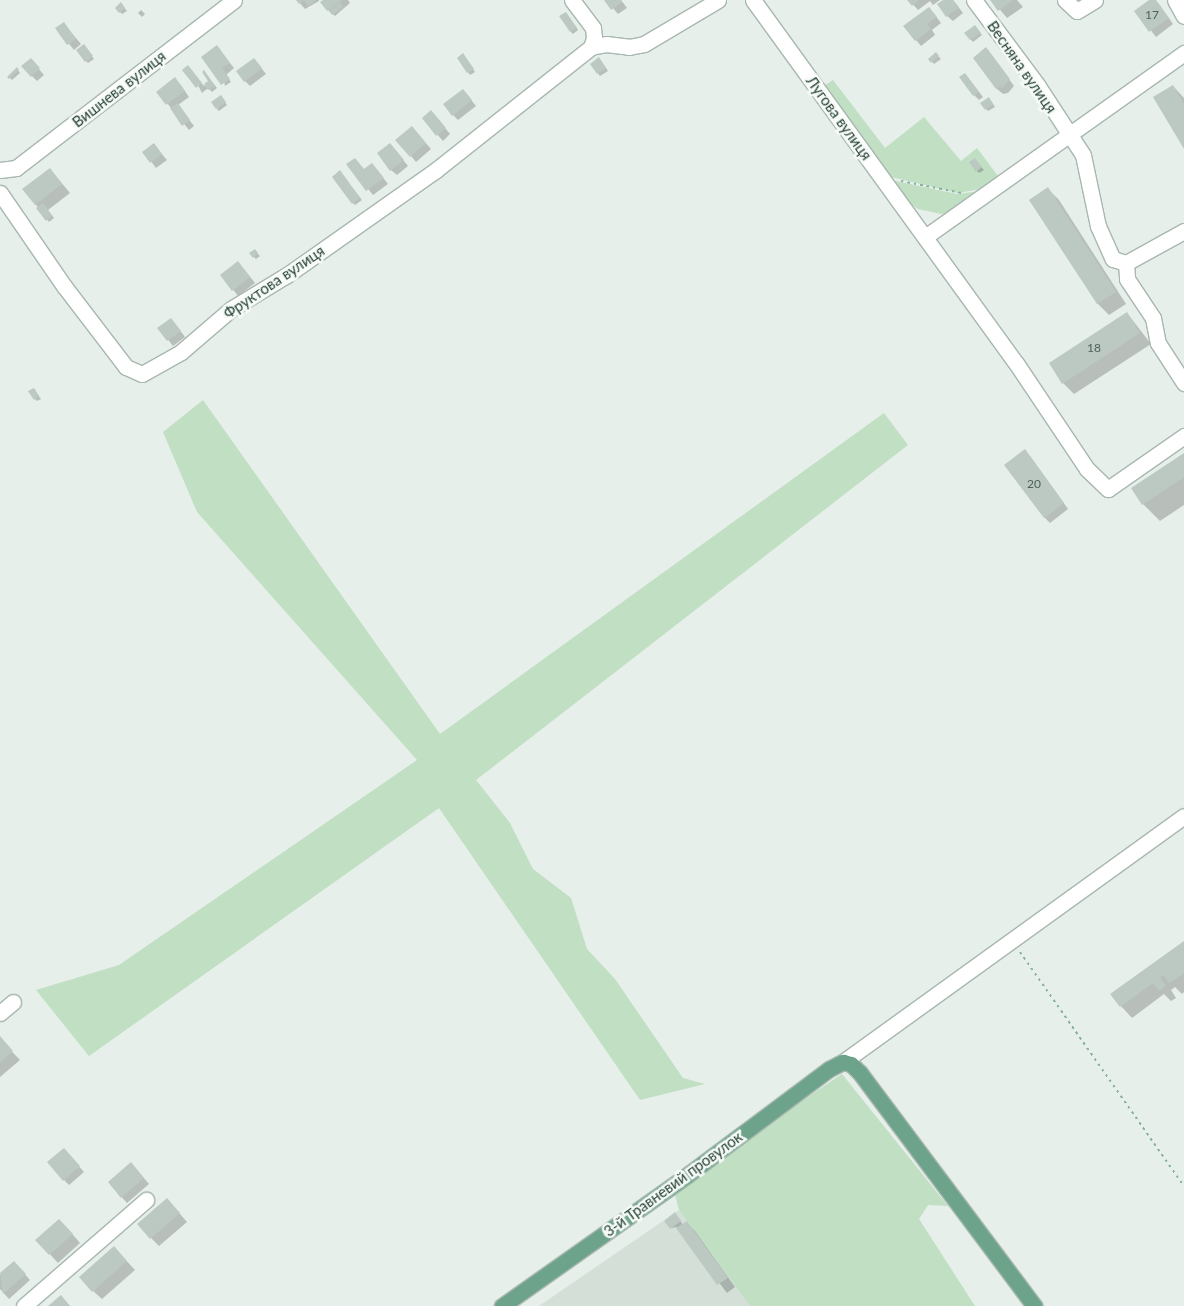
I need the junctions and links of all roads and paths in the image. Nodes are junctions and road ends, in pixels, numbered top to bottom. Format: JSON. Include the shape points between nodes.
{"nodes":[{"id":1,"x":234,"y":0,"type":"edge"},
{"id":2,"x":572,"y":0,"type":"edge"},
{"id":3,"x":718,"y":0,"type":"edge"},
{"id":4,"x":753,"y":0,"type":"edge"},
{"id":5,"x":974,"y":0,"type":"edge"},
{"id":6,"x":1066,"y":0,"type":"edge"},
{"id":7,"x":1095,"y":0,"type":"edge"},
{"id":8,"x":1175,"y":0,"type":"edge"},
{"id":9,"x":1184,"y":16,"type":"edge"},
{"id":10,"x":591,"y":47,"type":"junction"},
{"id":11,"x":1184,"y":53,"type":"edge"},
{"id":12,"x":1068,"y":134,"type":"junction"},
{"id":13,"x":0,"y":170,"type":"edge"},
{"id":14,"x":881,"y":176,"type":"junction"},
{"id":15,"x":966,"y":192,"type":"dead end"},
{"id":16,"x":0,"y":193,"type":"edge"},
{"id":17,"x":1184,"y":231,"type":"edge"},
{"id":18,"x":925,"y":237,"type":"junction"},
{"id":19,"x":1126,"y":263,"type":"junction"},
{"id":20,"x":1184,"y":383,"type":"edge"},
{"id":21,"x":1184,"y":436,"type":"edge"},
{"id":22,"x":1184,"y":816,"type":"edge"},
{"id":23,"x":1012,"y":942,"type":"junction"},
{"id":24,"x":13,"y":1002,"type":"dead end"},
{"id":25,"x":0,"y":1013,"type":"edge"},
{"id":26,"x":843,"y":1062,"type":"junction"},
{"id":27,"x":1184,"y":1186,"type":"edge"},
{"id":28,"x":146,"y":1200,"type":"dead end"},
{"id":29,"x":24,"y":1306,"type":"edge"},
{"id":30,"x":502,"y":1306,"type":"edge"},
{"id":31,"x":1034,"y":1306,"type":"edge"}],
"edges":[{"from":1,"to":13,"type":"street","name":"Вишнева вулиця","via":[[16,168]]},
{"from":2,"to":10,"type":"street","via":[[593,28]]},
{"from":3,"to":10,"type":"street","via":[[644,44]]},
{"from":4,"to":14,"type":"street","name":"Лугова вулиця"},
{"from":5,"to":12,"type":"street","name":"Весняна вулиця","via":[[1038,86]]},
{"from":6,"to":7,"type":"street","via":[[1076,11]]},
{"from":8,"to":9,"type":"street"},
{"from":10,"to":16,"type":"street","name":"Фруктова вулиця","via":[[436,170],[287,275],[232,309],[181,352],[142,374],[126,367],[64,286]]},
{"from":11,"to":12,"type":"street"},
{"from":12,"to":18,"type":"street"},
{"from":12,"to":19,"type":"street","name":"Весняна вулиця","via":[[1083,155],[1098,226],[1113,259]]},
{"from":14,"to":15,"type":"path","via":[[958,194]]},
{"from":14,"to":18,"type":"street","name":"Лугова вулиця"},
{"from":17,"to":19,"type":"street"},
{"from":18,"to":21,"type":"street","name":"Лугова вулиця","via":[[1087,469],[1108,489]]},
{"from":19,"to":20,"type":"street","via":[[1127,279],[1153,318],[1158,343]]},
{"from":22,"to":23,"type":"street"},
{"from":23,"to":26,"type":"street"},
{"from":23,"to":27,"type":"path"},
{"from":24,"to":25,"type":"street"},
{"from":26,"to":30,"type":"main road","name":"3-й Травневий провулок"},
{"from":26,"to":31,"type":"main road","via":[[851,1064],[860,1073]]},
{"from":28,"to":29,"type":"street"}]}
